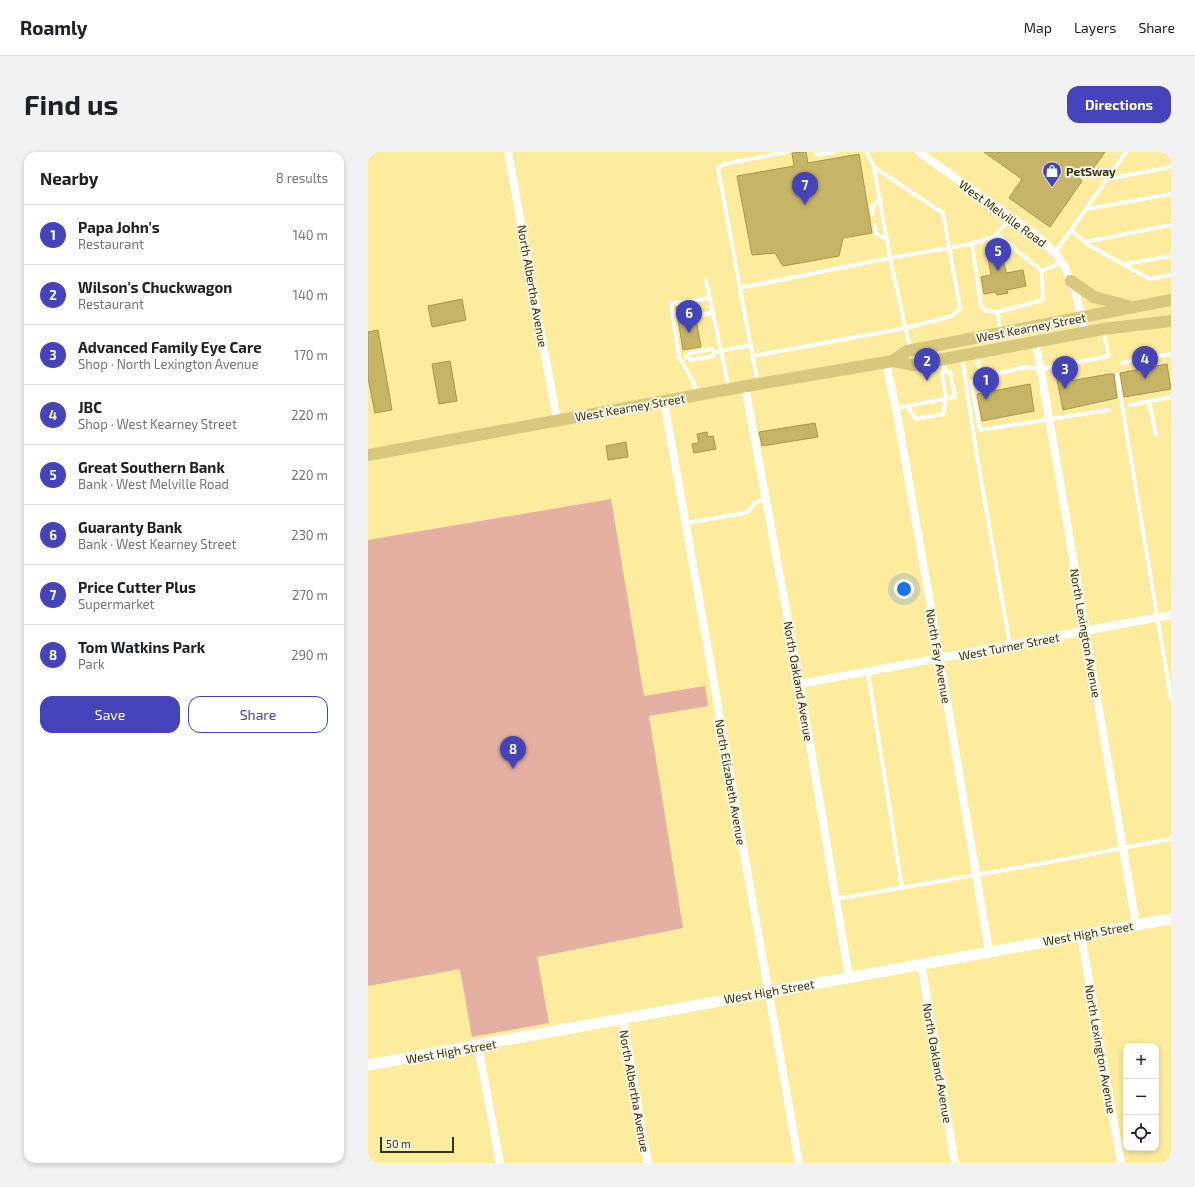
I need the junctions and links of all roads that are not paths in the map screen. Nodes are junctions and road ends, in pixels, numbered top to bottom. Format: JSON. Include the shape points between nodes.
{"nodes":[{"id":1,"x":508,"y":152,"type":"edge"},
{"id":2,"x":787,"y":152,"type":"edge"},
{"id":3,"x":834,"y":152,"type":"edge"},
{"id":4,"x":867,"y":152,"type":"edge"},
{"id":5,"x":919,"y":152,"type":"edge"},
{"id":6,"x":1126,"y":152,"type":"edge"},
{"id":7,"x":816,"y":155,"type":"dead end"},
{"id":8,"x":1171,"y":167,"type":"edge"},
{"id":9,"x":874,"y":168,"type":"junction"},
{"id":10,"x":1108,"y":179,"type":"junction"},
{"id":11,"x":1171,"y":194,"type":"edge"},
{"id":12,"x":881,"y":199,"type":"junction"},
{"id":13,"x":1086,"y":209,"type":"junction"},
{"id":14,"x":872,"y":214,"type":"dead end"},
{"id":15,"x":1011,"y":218,"type":"junction"},
{"id":16,"x":875,"y":225,"type":"dead end"},
{"id":17,"x":1171,"y":225,"type":"edge"},
{"id":18,"x":1072,"y":230,"type":"junction"},
{"id":19,"x":997,"y":234,"type":"junction"},
{"id":20,"x":888,"y":240,"type":"junction"},
{"id":21,"x":1085,"y":242,"type":"junction"},
{"id":22,"x":972,"y":243,"type":"junction"},
{"id":23,"x":951,"y":248,"type":"junction"},
{"id":24,"x":1055,"y":253,"type":"junction"},
{"id":25,"x":1171,"y":256,"type":"edge"},
{"id":26,"x":890,"y":258,"type":"junction"},
{"id":27,"x":1062,"y":262,"type":"junction"},
{"id":28,"x":1123,"y":264,"type":"junction"},
{"id":29,"x":1042,"y":271,"type":"junction"},
{"id":30,"x":1171,"y":275,"type":"edge"},
{"id":31,"x":706,"y":280,"type":"dead end"},
{"id":32,"x":1071,"y":281,"type":"junction"},
{"id":33,"x":740,"y":288,"type":"junction"},
{"id":34,"x":709,"y":298,"type":"junction"},
{"id":35,"x":1171,"y":300,"type":"edge"},
{"id":36,"x":1133,"y":308,"type":"junction"},
{"id":37,"x":998,"y":312,"type":"junction"},
{"id":38,"x":712,"y":313,"type":"junction"},
{"id":39,"x":695,"y":316,"type":"dead end"},
{"id":40,"x":1081,"y":317,"type":"junction"},
{"id":41,"x":1171,"y":321,"type":"edge"},
{"id":42,"x":906,"y":328,"type":"junction"},
{"id":43,"x":1103,"y":329,"type":"junction"},
{"id":44,"x":1085,"y":332,"type":"junction"},
{"id":45,"x":1000,"y":333,"type":"junction"},
{"id":46,"x":1036,"y":342,"type":"junction"},
{"id":47,"x":751,"y":345,"type":"junction"},
{"id":48,"x":720,"y":351,"type":"junction"},
{"id":49,"x":911,"y":351,"type":"junction"},
{"id":50,"x":715,"y":352,"type":"junction"},
{"id":51,"x":978,"y":352,"type":"junction"},
{"id":52,"x":1171,"y":355,"type":"edge"},
{"id":53,"x":753,"y":356,"type":"junction"},
{"id":54,"x":686,"y":357,"type":"junction"},
{"id":55,"x":679,"y":358,"type":"junction"},
{"id":56,"x":890,"y":362,"type":"junction"},
{"id":57,"x":1122,"y":362,"type":"dead end"},
{"id":58,"x":963,"y":363,"type":"dead end"},
{"id":59,"x":944,"y":365,"type":"junction"},
{"id":60,"x":1041,"y":369,"type":"junction"},
{"id":61,"x":1116,"y":375,"type":"dead end"},
{"id":62,"x":980,"y":377,"type":"junction"},
{"id":63,"x":758,"y":384,"type":"junction"},
{"id":64,"x":745,"y":386,"type":"junction"},
{"id":65,"x":729,"y":389,"type":"junction"},
{"id":66,"x":698,"y":395,"type":"junction"},
{"id":67,"x":1171,"y":397,"type":"edge"},
{"id":68,"x":946,"y":399,"type":"junction"},
{"id":69,"x":664,"y":401,"type":"junction"},
{"id":70,"x":1149,"y":401,"type":"junction"},
{"id":71,"x":1130,"y":405,"type":"dead end"},
{"id":72,"x":907,"y":406,"type":"junction"},
{"id":73,"x":896,"y":408,"type":"junction"},
{"id":74,"x":1109,"y":410,"type":"dead end"},
{"id":75,"x":557,"y":420,"type":"junction"},
{"id":76,"x":1049,"y":420,"type":"junction"},
{"id":77,"x":1156,"y":435,"type":"dead end"},
{"id":78,"x":368,"y":455,"type":"edge"},
{"id":79,"x":766,"y":499,"type":"junction"},
{"id":80,"x":686,"y":523,"type":"junction"},
{"id":81,"x":1171,"y":615,"type":"edge"},
{"id":82,"x":1157,"y":618,"type":"junction"},
{"id":83,"x":1086,"y":631,"type":"junction"},
{"id":84,"x":1011,"y":645,"type":"junction"},
{"id":85,"x":940,"y":659,"type":"junction"},
{"id":86,"x":868,"y":672,"type":"junction"},
{"id":87,"x":800,"y":684,"type":"junction"},
{"id":88,"x":1171,"y":699,"type":"edge"},
{"id":89,"x":1171,"y":839,"type":"edge"},
{"id":90,"x":1123,"y":847,"type":"junction"},
{"id":91,"x":976,"y":875,"type":"junction"},
{"id":92,"x":902,"y":887,"type":"junction"},
{"id":93,"x":836,"y":899,"type":"junction"},
{"id":94,"x":1171,"y":919,"type":"edge"},
{"id":95,"x":1136,"y":924,"type":"junction"},
{"id":96,"x":1081,"y":934,"type":"junction"},
{"id":97,"x":989,"y":951,"type":"junction"},
{"id":98,"x":920,"y":963,"type":"junction"},
{"id":99,"x":849,"y":977,"type":"junction"},
{"id":100,"x":768,"y":991,"type":"junction"},
{"id":101,"x":623,"y":1020,"type":"junction"},
{"id":102,"x":478,"y":1046,"type":"junction"},
{"id":103,"x":368,"y":1065,"type":"edge"},
{"id":104,"x":500,"y":1163,"type":"edge"},
{"id":105,"x":648,"y":1163,"type":"edge"},
{"id":106,"x":799,"y":1163,"type":"edge"},
{"id":107,"x":955,"y":1163,"type":"edge"},
{"id":108,"x":1121,"y":1163,"type":"edge"}],
"edges":[{"from":1,"to":75,"type":"street","name":"North Albertha Avenue"},
{"from":2,"to":33,"type":"lane","via":[[724,164],[718,168]]},
{"from":3,"to":7,"type":"lane"},
{"from":4,"to":9,"type":"lane"},
{"from":5,"to":15,"type":"street","name":"West Melville Road"},
{"from":6,"to":10,"type":"lane"},
{"from":8,"to":10,"type":"lane"},
{"from":9,"to":12,"type":"lane"},
{"from":9,"to":23,"type":"lane","via":[[943,213]]},
{"from":10,"to":13,"type":"lane"},
{"from":11,"to":13,"type":"lane"},
{"from":12,"to":14,"type":"lane","via":[[872,206]]},
{"from":12,"to":20,"type":"lane"},
{"from":13,"to":18,"type":"lane"},
{"from":15,"to":19,"type":"lane"},
{"from":15,"to":24,"type":"street","name":"West Melville Road","via":[[1035,234]]},
{"from":16,"to":20,"type":"lane","via":[[876,234]]},
{"from":17,"to":21,"type":"lane"},
{"from":18,"to":21,"type":"lane"},
{"from":18,"to":24,"type":"lane"},
{"from":19,"to":22,"type":"lane"},
{"from":19,"to":29,"type":"lane"},
{"from":20,"to":26,"type":"lane"},
{"from":21,"to":28,"type":"lane"},
{"from":22,"to":23,"type":"lane"},
{"from":22,"to":37,"type":"lane","via":[[981,306],[986,311]]},
{"from":23,"to":26,"type":"lane"},
{"from":23,"to":42,"type":"lane","via":[[960,308],[952,316]]},
{"from":24,"to":27,"type":"street","name":"West Melville Road"},
{"from":25,"to":28,"type":"lane"},
{"from":26,"to":33,"type":"lane"},
{"from":26,"to":42,"type":"lane"},
{"from":27,"to":29,"type":"lane"},
{"from":27,"to":32,"type":"street","name":"West Melville Road"},
{"from":28,"to":30,"type":"lane","via":[[1150,279]]},
{"from":29,"to":37,"type":"lane","via":[[1043,300]]},
{"from":31,"to":34,"type":"lane"},
{"from":32,"to":36,"type":"main road","via":[[1094,297]]},
{"from":32,"to":40,"type":"street","name":"West Melville Road"},
{"from":33,"to":47,"type":"lane"},
{"from":34,"to":38,"type":"lane"},
{"from":34,"to":55,"type":"lane","via":[[671,304]]},
{"from":35,"to":36,"type":"main road","name":"West Kearney Street"},
{"from":36,"to":40,"type":"main road","name":"West Kearney Street"},
{"from":37,"to":45,"type":"lane"},
{"from":38,"to":39,"type":"lane"},
{"from":38,"to":48,"type":"lane"},
{"from":40,"to":44,"type":"street","name":"West Melville Road"},
{"from":40,"to":45,"type":"main road","name":"West Kearney Street"},
{"from":41,"to":43,"type":"main road","name":"West Kearney Street"},
{"from":42,"to":49,"type":"lane"},
{"from":42,"to":53,"type":"lane"},
{"from":43,"to":44,"type":"main road","name":"West Kearney Street"},
{"from":43,"to":60,"type":"lane","via":[[1109,356]]},
{"from":44,"to":46,"type":"main road","name":"West Kearney Street"},
{"from":45,"to":49,"type":"main road","name":"West Kearney Street"},
{"from":46,"to":51,"type":"main road","name":"West Kearney Street"},
{"from":46,"to":60,"type":"street","name":"North Lexington Avenue"},
{"from":47,"to":48,"type":"lane"},
{"from":47,"to":53,"type":"lane"},
{"from":48,"to":50,"type":"lane"},
{"from":48,"to":65,"type":"lane"},
{"from":49,"to":56,"type":"main road","name":"West Kearney Street"},
{"from":50,"to":54,"type":"lane","via":[[712,349],[690,353]]},
{"from":50,"to":54,"type":"lane","via":[[713,356],[691,360]]},
{"from":51,"to":59,"type":"main road","name":"West Kearney Street"},
{"from":51,"to":62,"type":"lane"},
{"from":52,"to":57,"type":"lane"},
{"from":53,"to":63,"type":"lane"},
{"from":54,"to":55,"type":"lane"},
{"from":55,"to":66,"type":"lane"},
{"from":56,"to":59,"type":"main road","name":"West Kearney Street"},
{"from":56,"to":63,"type":"main road","name":"West Kearney Street"},
{"from":56,"to":73,"type":"street","name":"North Fay Avenue"},
{"from":58,"to":84,"type":"lane","via":[[978,465]]},
{"from":59,"to":68,"type":"lane","via":[[942,373]]},
{"from":59,"to":68,"type":"lane","via":[[950,372],[954,397]]},
{"from":60,"to":62,"type":"lane","via":[[1027,367]]},
{"from":60,"to":76,"type":"street","name":"North Lexington Avenue"},
{"from":61,"to":82,"type":"lane"},
{"from":62,"to":76,"type":"lane","via":[[971,382],[980,430]]},
{"from":63,"to":64,"type":"main road","name":"West Kearney Street"},
{"from":64,"to":65,"type":"main road","name":"West Kearney Street"},
{"from":64,"to":79,"type":"street","name":"North Oakland Avenue"},
{"from":65,"to":66,"type":"main road","name":"West Kearney Street"},
{"from":66,"to":69,"type":"main road","name":"West Kearney Street"},
{"from":67,"to":70,"type":"lane"},
{"from":68,"to":72,"type":"lane"},
{"from":68,"to":72,"type":"lane","via":[[943,414],[916,419]]},
{"from":69,"to":75,"type":"main road","name":"West Kearney Street"},
{"from":69,"to":80,"type":"street","name":"North Elizabeth Avenue"},
{"from":70,"to":71,"type":"lane"},
{"from":70,"to":77,"type":"lane"},
{"from":72,"to":73,"type":"lane"},
{"from":73,"to":85,"type":"street","name":"North Fay Avenue"},
{"from":74,"to":76,"type":"lane"},
{"from":75,"to":78,"type":"main road","name":"West Kearney Street"},
{"from":76,"to":83,"type":"street","name":"North Lexington Avenue"},
{"from":79,"to":80,"type":"lane","via":[[754,503],[745,513]]},
{"from":79,"to":87,"type":"street","name":"North Oakland Avenue"},
{"from":80,"to":100,"type":"street","name":"North Elizabeth Avenue"},
{"from":81,"to":82,"type":"street","name":"West Turner Street"},
{"from":82,"to":83,"type":"street","name":"West Turner Street"},
{"from":82,"to":88,"type":"lane"},
{"from":83,"to":84,"type":"street","name":"West Turner Street"},
{"from":83,"to":90,"type":"street","name":"North Lexington Avenue"},
{"from":84,"to":85,"type":"street","name":"West Turner Street"},
{"from":85,"to":86,"type":"street","name":"West Turner Street"},
{"from":85,"to":91,"type":"street","name":"North Fay Avenue"},
{"from":86,"to":87,"type":"street","name":"West Turner Street"},
{"from":86,"to":92,"type":"lane"},
{"from":87,"to":93,"type":"street","name":"North Oakland Avenue"},
{"from":89,"to":90,"type":"lane"},
{"from":90,"to":91,"type":"lane"},
{"from":90,"to":95,"type":"street","name":"North Lexington Avenue"},
{"from":91,"to":92,"type":"lane"},
{"from":91,"to":97,"type":"street","name":"North Fay Avenue"},
{"from":92,"to":93,"type":"lane"},
{"from":93,"to":99,"type":"street","name":"North Oakland Avenue"},
{"from":94,"to":95,"type":"street","name":"West High Street"},
{"from":95,"to":96,"type":"street","name":"West High Street"},
{"from":96,"to":97,"type":"street","name":"West High Street"},
{"from":96,"to":108,"type":"street","name":"North Lexington Avenue"},
{"from":97,"to":98,"type":"street","name":"West High Street"},
{"from":98,"to":99,"type":"street","name":"West High Street"},
{"from":98,"to":107,"type":"street","name":"North Oakland Avenue"},
{"from":99,"to":100,"type":"street","name":"West High Street"},
{"from":100,"to":101,"type":"street","name":"West High Street"},
{"from":100,"to":106,"type":"street","name":"North Elizabeth Avenue"},
{"from":101,"to":102,"type":"street","name":"West High Street"},
{"from":101,"to":105,"type":"street","name":"North Albertha Avenue"},
{"from":102,"to":103,"type":"street","name":"West High Street"},
{"from":102,"to":104,"type":"street"}]}
